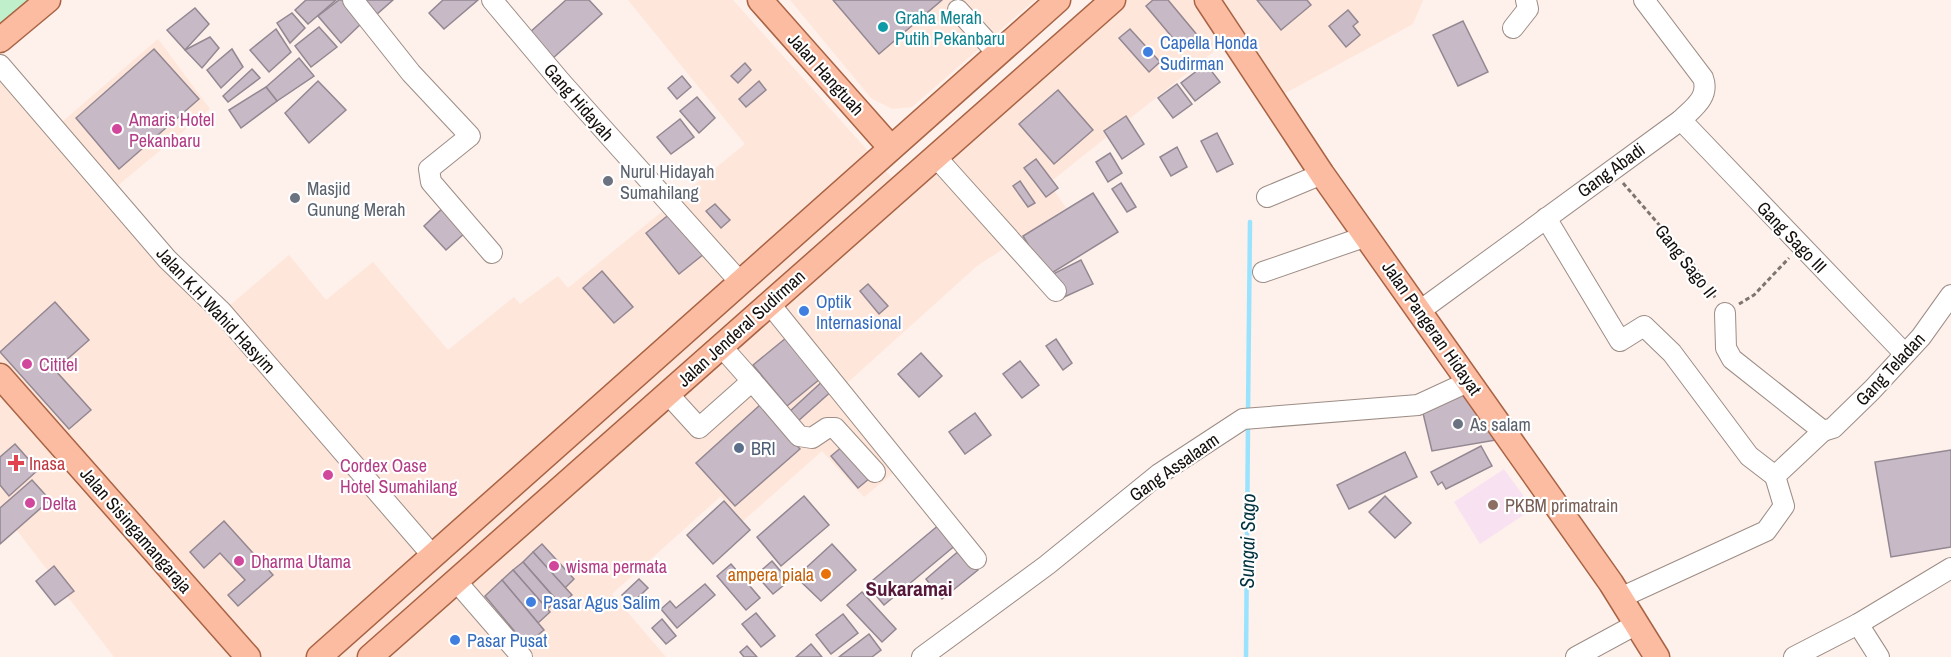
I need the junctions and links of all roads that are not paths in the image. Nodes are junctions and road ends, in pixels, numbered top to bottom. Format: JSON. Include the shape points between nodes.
{"nodes":[{"id":1,"x":48,"y":0,"type":"edge"},
{"id":2,"x":353,"y":0,"type":"edge"},
{"id":3,"x":492,"y":0,"type":"edge"},
{"id":4,"x":760,"y":0,"type":"edge"},
{"id":5,"x":1058,"y":0,"type":"edge"},
{"id":6,"x":1113,"y":0,"type":"edge"},
{"id":7,"x":1207,"y":0,"type":"edge"},
{"id":8,"x":1526,"y":0,"type":"edge"},
{"id":9,"x":1645,"y":0,"type":"edge"},
{"id":10,"x":958,"y":10,"type":"dead end"},
{"id":11,"x":1513,"y":28,"type":"dead end"},
{"id":12,"x":0,"y":40,"type":"edge"},
{"id":13,"x":998,"y":54,"type":"junction"},
{"id":14,"x":0,"y":65,"type":"edge"},
{"id":15,"x":1680,"y":120,"type":"junction"},
{"id":16,"x":891,"y":148,"type":"junction"},
{"id":17,"x":935,"y":156,"type":"junction"},
{"id":18,"x":1322,"y":174,"type":"junction"},
{"id":19,"x":1267,"y":197,"type":"dead end"},
{"id":20,"x":1546,"y":218,"type":"junction"},
{"id":21,"x":1367,"y":236,"type":"junction"},
{"id":22,"x":492,"y":253,"type":"dead end"},
{"id":23,"x":1263,"y":272,"type":"dead end"},
{"id":24,"x":741,"y":282,"type":"junction"},
{"id":25,"x":1056,"y":291,"type":"dead end"},
{"id":26,"x":1951,"y":295,"type":"edge"},
{"id":27,"x":769,"y":303,"type":"junction"},
{"id":28,"x":1420,"y":310,"type":"junction"},
{"id":29,"x":1725,"y":313,"type":"road end"},
{"id":30,"x":721,"y":346,"type":"junction"},
{"id":31,"x":1904,"y":353,"type":"junction"},
{"id":32,"x":0,"y":376,"type":"edge"},
{"id":33,"x":752,"y":381,"type":"junction"},
{"id":34,"x":1470,"y":381,"type":"junction"},
{"id":35,"x":668,"y":394,"type":"junction"},
{"id":36,"x":1821,"y":430,"type":"junction"},
{"id":37,"x":876,"y":472,"type":"dead end"},
{"id":38,"x":1775,"y":476,"type":"junction"},
{"id":39,"x":432,"y":555,"type":"junction"},
{"id":40,"x":976,"y":559,"type":"dead end"},
{"id":41,"x":1951,"y":568,"type":"edge"},
{"id":42,"x":456,"y":581,"type":"junction"},
{"id":43,"x":1620,"y":598,"type":"junction"},
{"id":44,"x":1858,"y":624,"type":"junction"},
{"id":45,"x":1635,"y":625,"type":"junction"},
{"id":46,"x":248,"y":657,"type":"edge"},
{"id":47,"x":319,"y":657,"type":"edge"},
{"id":48,"x":370,"y":657,"type":"edge"},
{"id":49,"x":522,"y":657,"type":"edge"},
{"id":50,"x":922,"y":657,"type":"edge"},
{"id":51,"x":1576,"y":657,"type":"edge"},
{"id":52,"x":1657,"y":657,"type":"edge"},
{"id":53,"x":1794,"y":657,"type":"edge"},
{"id":54,"x":1879,"y":657,"type":"edge"}],
"edges":[{"from":1,"to":12,"type":"main road"},
{"from":2,"to":22,"type":"street","via":[[411,73],[470,136],[429,170],[431,182]]},
{"from":3,"to":24,"type":"street","name":"Gang Hidayah"},
{"from":4,"to":16,"type":"main road","name":"Jalan Hangtuah"},
{"from":5,"to":13,"type":"main road","name":"Jalan Jenderal Sudirman"},
{"from":6,"to":17,"type":"main road","name":"Jalan Jenderal Sudirman"},
{"from":7,"to":18,"type":"main road","name":"Jalan Pangeran Hidayat"},
{"from":8,"to":11,"type":"street","via":[[1528,9]]},
{"from":9,"to":15,"type":"street","name":"Gang Abadi","via":[[1706,86],[1701,101]]},
{"from":10,"to":13,"type":"street"},
{"from":13,"to":16,"type":"main road","name":"Jalan Jenderal Sudirman"},
{"from":14,"to":39,"type":"street","name":"Jalan K.H Wahid Hasyim","via":[[168,259],[222,312]]},
{"from":15,"to":20,"type":"street","name":"Gang Abadi"},
{"from":15,"to":31,"type":"street","name":"Gang Sago III"},
{"from":16,"to":24,"type":"main road","name":"Jalan Jenderal Sudirman"},
{"from":17,"to":25,"type":"street"},
{"from":17,"to":27,"type":"main road","name":"Jalan Jenderal Sudirman"},
{"from":18,"to":19,"type":"street"},
{"from":18,"to":21,"type":"main road","name":"Jalan Pangeran Hidayat"},
{"from":20,"to":28,"type":"street","name":"Gang Abadi"},
{"from":20,"to":38,"type":"street","via":[[1620,341],[1644,326],[1672,353],[1749,456]]},
{"from":21,"to":23,"type":"street"},
{"from":21,"to":28,"type":"main road","name":"Jalan Pangeran Hidayat"},
{"from":24,"to":39,"type":"main road","name":"Jalan Jenderal Sudirman"},
{"from":26,"to":31,"type":"street","name":"Gang Teladan","via":[[1921,337]]},
{"from":27,"to":30,"type":"main road","name":"Jalan Jenderal Sudirman"},
{"from":27,"to":40,"type":"street"},
{"from":28,"to":34,"type":"main road","name":"Jalan Pangeran Hidayat"},
{"from":29,"to":36,"type":"street","name":"Gang Sago II","via":[[1728,354]]},
{"from":30,"to":33,"type":"street"},
{"from":30,"to":35,"type":"main road","name":"Jalan Jenderal Sudirman"},
{"from":31,"to":36,"type":"street","name":"Gang Teladan","via":[[1833,428]]},
{"from":32,"to":46,"type":"main road","name":"Jalan Sisingamangaraja"},
{"from":33,"to":35,"type":"street","via":[[699,428]]},
{"from":33,"to":37,"type":"street","via":[[799,436],[812,438],[827,428],[835,428]]},
{"from":34,"to":43,"type":"main road","name":"Jalan Pangeran Hidayat"},
{"from":34,"to":50,"type":"street","name":"Gang Assalaam","via":[[1418,405],[1243,419],[1159,474],[1047,565]]},
{"from":35,"to":42,"type":"main road","name":"Jalan Jenderal Sudirman"},
{"from":36,"to":38,"type":"street","name":"Gang Teladan"},
{"from":38,"to":43,"type":"street","via":[[1784,506],[1766,531]]},
{"from":39,"to":47,"type":"main road","name":"Jalan Jenderal Sudirman"},
{"from":41,"to":44,"type":"street"},
{"from":42,"to":48,"type":"main road","name":"Jalan Jenderal Sudirman"},
{"from":42,"to":49,"type":"street"},
{"from":43,"to":45,"type":"main road","name":"Jalan Pangeran Hidayat"},
{"from":44,"to":53,"type":"street"},
{"from":44,"to":54,"type":"street"},
{"from":45,"to":51,"type":"street"},
{"from":45,"to":52,"type":"main road","name":"Jalan Pangeran Hidayat"}]}
